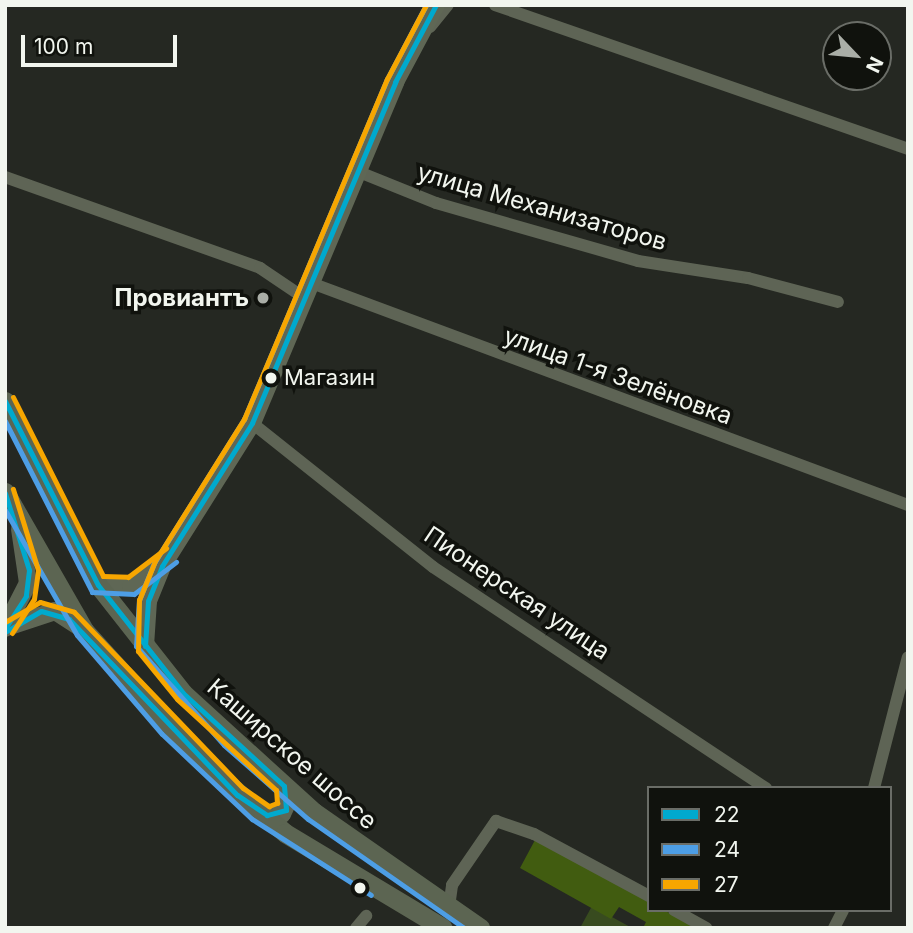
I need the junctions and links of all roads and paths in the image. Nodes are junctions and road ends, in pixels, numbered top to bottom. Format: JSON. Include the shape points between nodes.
{"nodes":[{"id":1,"x":436,"y":5,"type":"edge"},
{"id":2,"x":448,"y":5,"type":"edge"},
{"id":3,"x":495,"y":5,"type":"edge"},
{"id":4,"x":421,"y":38,"type":"junction"},
{"id":5,"x":908,"y":149,"type":"edge"},
{"id":6,"x":359,"y":172,"type":"junction"},
{"id":7,"x":5,"y":177,"type":"edge"},
{"id":8,"x":310,"y":292,"type":"junction"},
{"id":9,"x":838,"y":302,"type":"dead end"},
{"id":10,"x":5,"y":401,"type":"edge"},
{"id":11,"x":252,"y":423,"type":"junction"},
{"id":12,"x":8,"y":497,"type":"edge"},
{"id":13,"x":908,"y":505,"type":"edge"},
{"id":14,"x":162,"y":566,"type":"junction"},
{"id":15,"x":98,"y":585,"type":"junction"},
{"id":16,"x":5,"y":630,"type":"edge"},
{"id":17,"x":84,"y":630,"type":"junction"},
{"id":18,"x":145,"y":646,"type":"junction"},
{"id":19,"x":908,"y":657,"type":"edge"},
{"id":20,"x":284,"y":786,"type":"junction"},
{"id":21,"x":763,"y":786,"type":"edge"},
{"id":22,"x":875,"y":786,"type":"edge"},
{"id":23,"x":257,"y":812,"type":"junction"},
{"id":24,"x":647,"y":895,"type":"edge"},
{"id":25,"x":449,"y":907,"type":"junction"},
{"id":26,"x":678,"y":912,"type":"edge"},
{"id":27,"x":843,"y":912,"type":"edge"},
{"id":28,"x":366,"y":916,"type":"dead end"},
{"id":29,"x":356,"y":928,"type":"edge"},
{"id":30,"x":443,"y":928,"type":"edge"},
{"id":31,"x":480,"y":928,"type":"edge"},
{"id":32,"x":706,"y":928,"type":"edge"},
{"id":33,"x":834,"y":928,"type":"edge"}],
"edges":[{"from":1,"to":4,"type":"street"},
{"from":2,"to":4,"type":"street"},
{"from":3,"to":5,"type":"street"},
{"from":4,"to":6,"type":"street","via":[[395,82]]},
{"from":6,"to":8,"type":"street"},
{"from":6,"to":9,"type":"street","name":"улица Механизаторов","via":[[436,203],[638,261],[748,278]]},
{"from":7,"to":8,"type":"street","name":"улица 1-я Зелёновка","via":[[260,268]]},
{"from":8,"to":11,"type":"street"},
{"from":8,"to":13,"type":"street","name":"улица 1-я Зелёновка"},
{"from":10,"to":15,"type":"main road","name":"Каширское шоссе"},
{"from":11,"to":14,"type":"street"},
{"from":11,"to":21,"type":"street","name":"Пионерская улица","via":[[433,567]]},
{"from":12,"to":16,"type":"street","via":[[28,552],[28,583]]},
{"from":12,"to":17,"type":"main road"},
{"from":14,"to":15,"type":"street","via":[[131,586]]},
{"from":14,"to":18,"type":"street","via":[[148,601]]},
{"from":15,"to":18,"type":"main road","name":"Каширское шоссе"},
{"from":16,"to":17,"type":"street","via":[[41,611],[55,611]]},
{"from":17,"to":23,"type":"main road","via":[[169,728]]},
{"from":18,"to":20,"type":"main road","name":"Каширское шоссе","via":[[183,693]]},
{"from":19,"to":22,"type":"street"},
{"from":20,"to":23,"type":"street","via":[[289,799],[282,814]]},
{"from":20,"to":25,"type":"main road","name":"Каширское шоссе"},
{"from":23,"to":30,"type":"main road"},
{"from":24,"to":25,"type":"street","via":[[534,834],[496,821],[452,884]]},
{"from":25,"to":31,"type":"main road","name":"Каширское шоссе"},
{"from":26,"to":32,"type":"street"},
{"from":27,"to":33,"type":"street"},
{"from":28,"to":29,"type":"street"}]}
